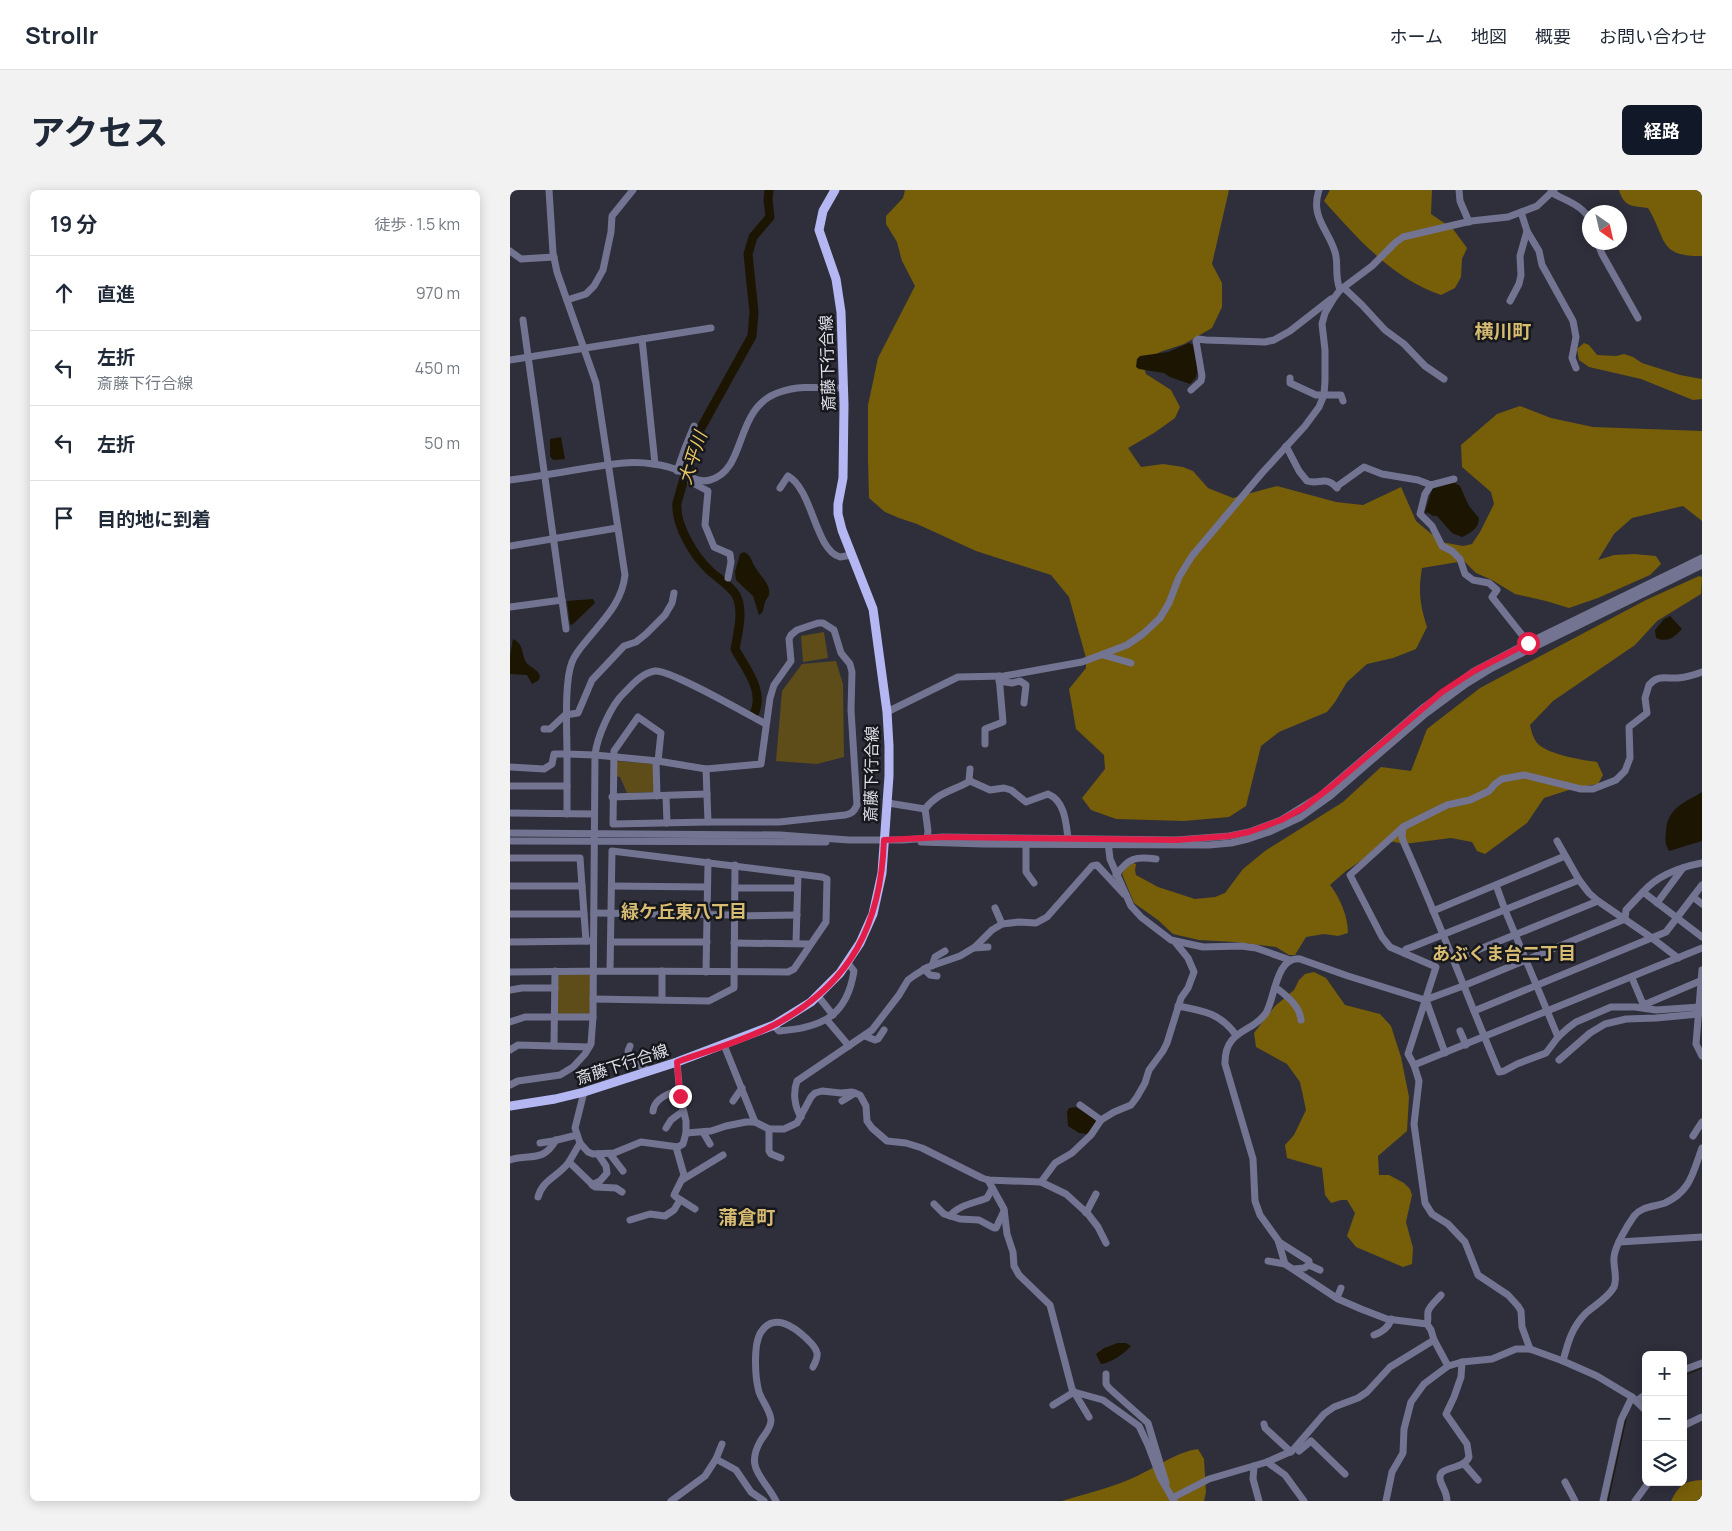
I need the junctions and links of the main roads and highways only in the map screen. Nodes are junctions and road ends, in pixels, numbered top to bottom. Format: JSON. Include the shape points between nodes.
{"nodes":[{"id":1,"x":836,"y":190,"type":"edge"},
{"id":2,"x":510,"y":1106,"type":"edge"}],
"edges":[{"from":1,"to":2,"type":"main road","name":"斎藤下行合線","via":[[823,211],[819,230],[839,297],[844,388],[843,478],[838,514],[873,609],[889,746],[882,873],[873,914],[848,963],[818,996],[773,1025],[677,1062],[584,1092]]}]}
